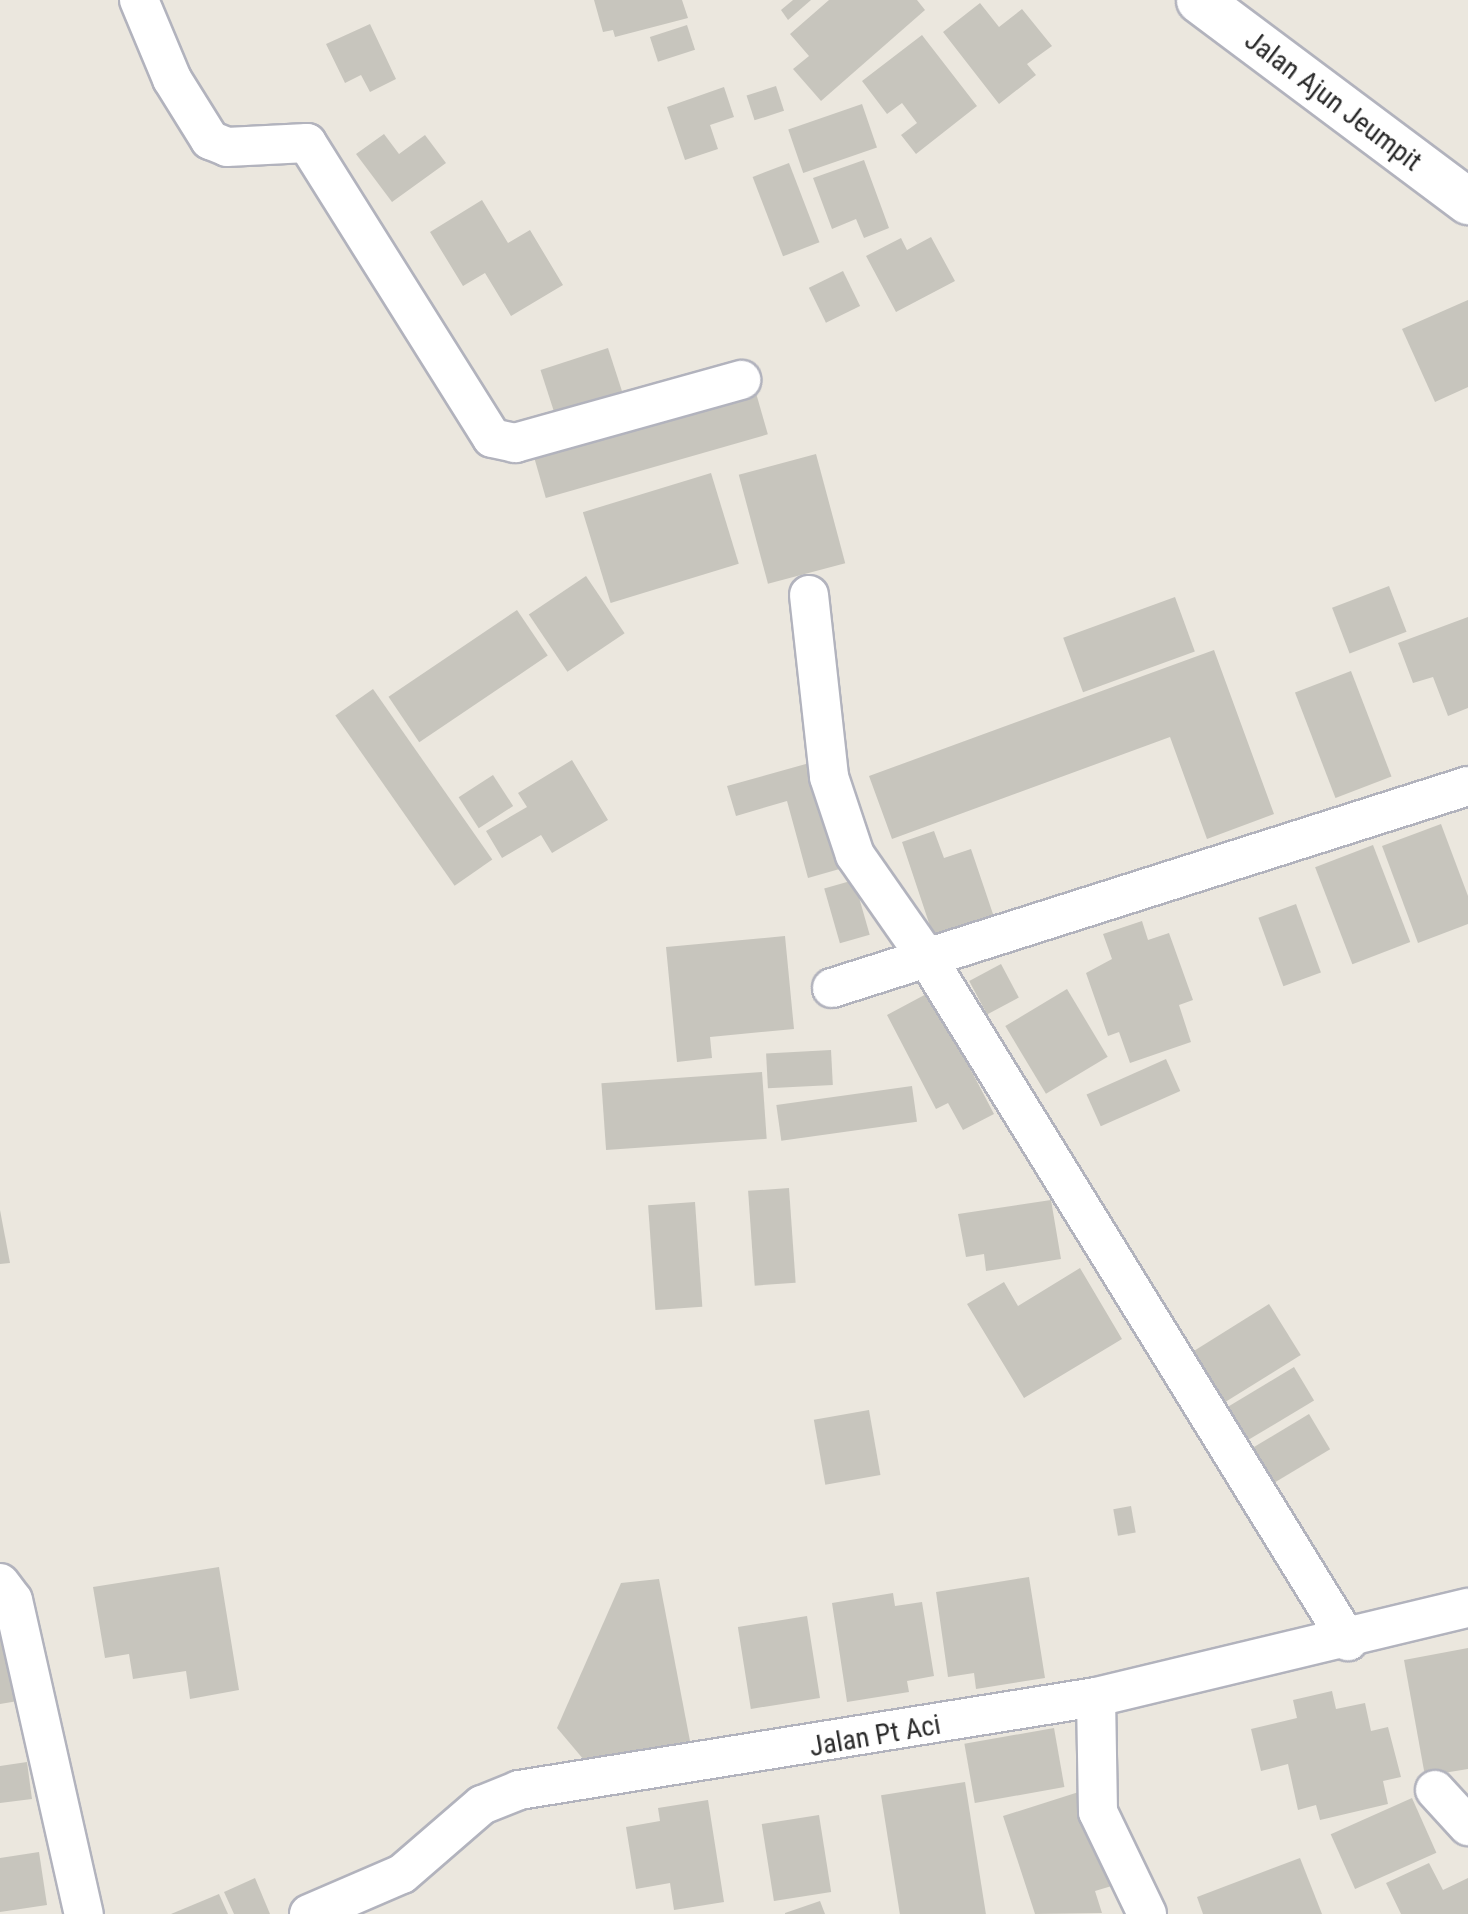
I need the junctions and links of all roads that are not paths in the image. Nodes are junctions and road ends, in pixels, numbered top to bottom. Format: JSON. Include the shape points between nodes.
{"nodes":[{"id":1,"x":138,"y":0,"type":"edge"},
{"id":2,"x":1199,"y":0,"type":"edge"},
{"id":3,"x":1468,"y":202,"type":"edge"},
{"id":4,"x":740,"y":380,"type":"dead end"},
{"id":5,"x":809,"y":595,"type":"dead end"},
{"id":6,"x":1468,"y":786,"type":"edge"},
{"id":7,"x":928,"y":961,"type":"junction"},
{"id":8,"x":832,"y":988,"type":"dead end"},
{"id":9,"x":0,"y":1583,"type":"edge"},
{"id":10,"x":1468,"y":1608,"type":"edge"},
{"id":11,"x":1348,"y":1641,"type":"junction"},
{"id":12,"x":1096,"y":1697,"type":"junction"},
{"id":13,"x":1435,"y":1790,"type":"dead end"},
{"id":14,"x":1468,"y":1826,"type":"edge"},
{"id":15,"x":84,"y":1914,"type":"edge"},
{"id":16,"x":309,"y":1914,"type":"edge"},
{"id":17,"x":1147,"y":1914,"type":"edge"}],
"edges":[{"from":1,"to":4,"type":"street","via":[[172,79],[210,140],[227,147],[307,143],[492,438],[516,443]]},
{"from":2,"to":3,"type":"street","name":"Jalan Ajun Jeumpit"},
{"from":5,"to":7,"type":"street","via":[[838,812],[854,854]]},
{"from":6,"to":7,"type":"street"},
{"from":7,"to":8,"type":"street"},
{"from":7,"to":11,"type":"street"},
{"from":9,"to":15,"type":"street","via":[[12,1600]]},
{"from":10,"to":11,"type":"street","name":"Jalan Pt Aci"},
{"from":11,"to":12,"type":"street","name":"Jalan Pt Aci"},
{"from":12,"to":16,"type":"street","name":"Jalan Pt Aci","via":[[519,1790],[482,1805],[402,1874]]},
{"from":12,"to":17,"type":"street","via":[[1098,1812]]},
{"from":13,"to":14,"type":"street"}]}
